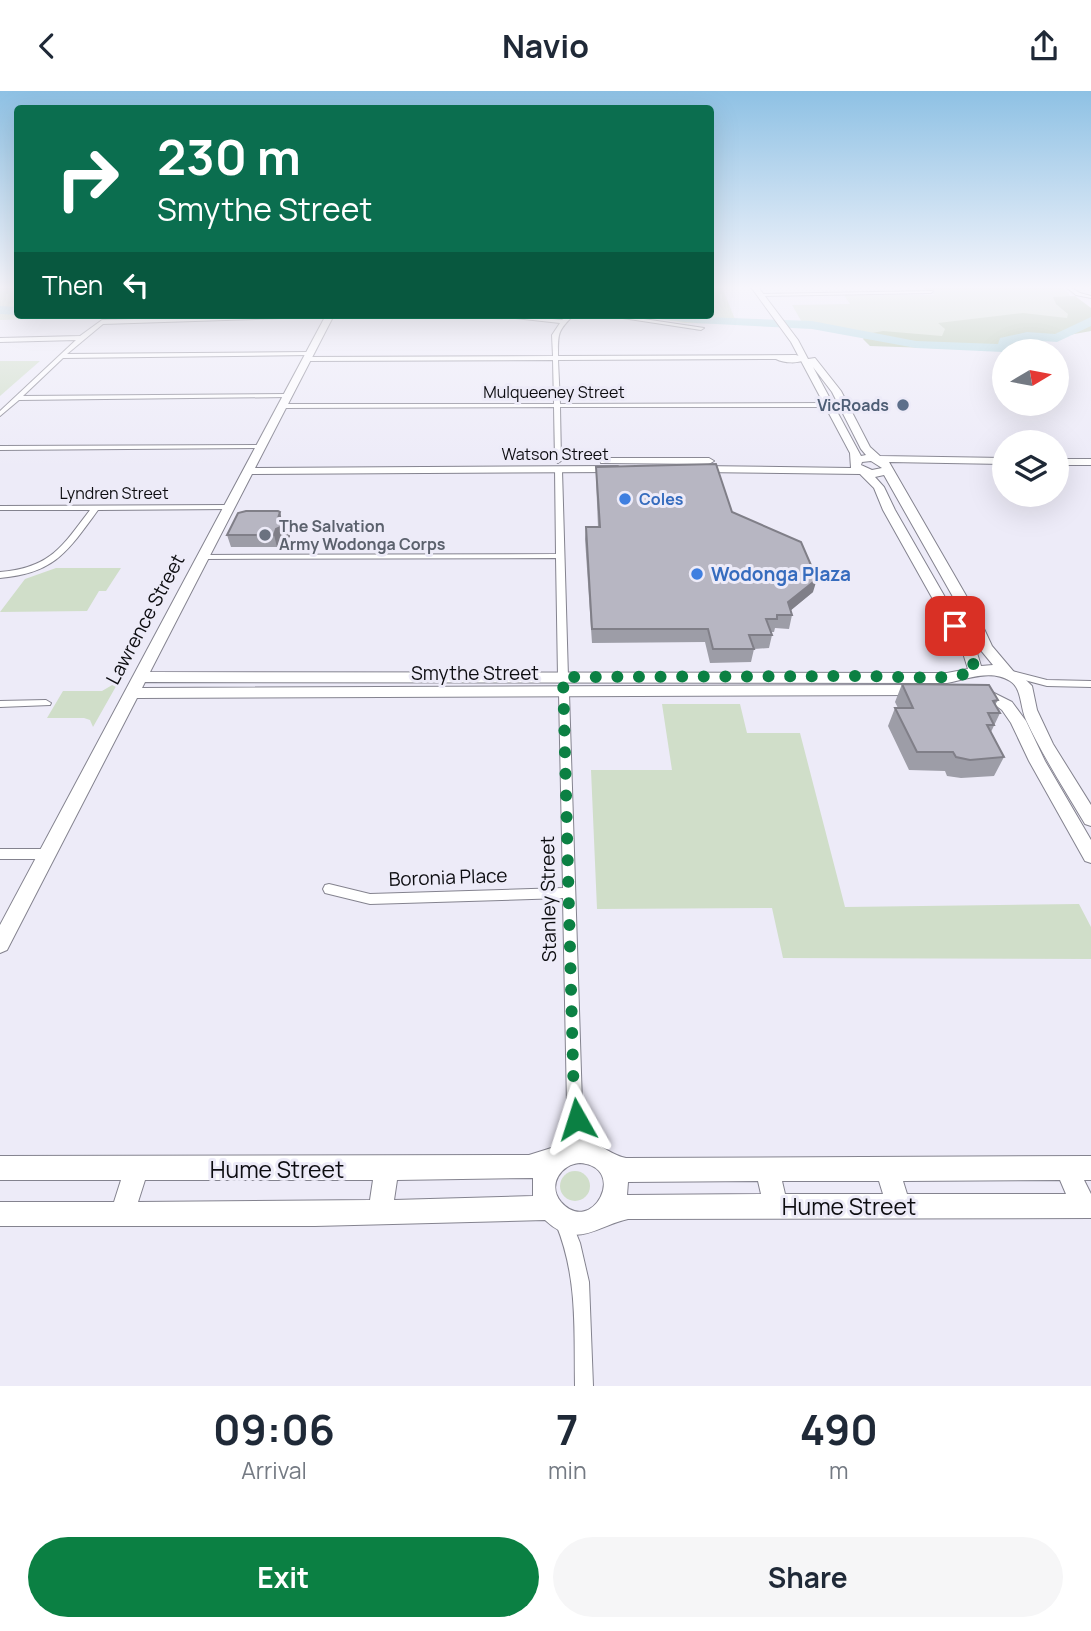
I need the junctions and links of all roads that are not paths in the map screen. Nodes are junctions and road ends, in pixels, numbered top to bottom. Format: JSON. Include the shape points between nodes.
{"nodes":[{"id":1,"x":71,"y":347,"type":"edge"},
{"id":2,"x":313,"y":347,"type":"edge"},
{"id":3,"x":556,"y":347,"type":"edge"},
{"id":4,"x":799,"y":347,"type":"edge"},
{"id":5,"x":62,"y":356,"type":"junction"},
{"id":6,"x":308,"y":357,"type":"junction"},
{"id":7,"x":556,"y":359,"type":"junction"},
{"id":8,"x":811,"y":364,"type":"junction"},
{"id":9,"x":835,"y":391,"type":"junction"},
{"id":10,"x":821,"y":393,"type":"junction"},
{"id":11,"x":18,"y":398,"type":"junction"},
{"id":12,"x":284,"y":401,"type":"junction"},
{"id":13,"x":828,"y":405,"type":"junction"},
{"id":14,"x":556,"y":406,"type":"junction"},
{"id":15,"x":0,"y":414,"type":"edge"},
{"id":16,"x":260,"y":446,"type":"junction"},
{"id":17,"x":0,"y":448,"type":"edge"},
{"id":18,"x":878,"y":459,"type":"junction"},
{"id":19,"x":992,"y":461,"type":"edge"},
{"id":20,"x":1069,"y":463,"type":"edge"},
{"id":21,"x":558,"y":465,"type":"junction"},
{"id":22,"x":1090,"y":465,"type":"edge"},
{"id":23,"x":250,"y":466,"type":"junction"},
{"id":24,"x":860,"y":466,"type":"junction"},
{"id":25,"x":1069,"y":468,"type":"edge"},
{"id":26,"x":992,"y":469,"type":"edge"},
{"id":27,"x":887,"y":471,"type":"junction"},
{"id":28,"x":95,"y":507,"type":"junction"},
{"id":29,"x":228,"y":507,"type":"junction"},
{"id":30,"x":0,"y":508,"type":"edge"},
{"id":31,"x":559,"y":556,"type":"junction"},
{"id":32,"x":202,"y":557,"type":"junction"},
{"id":33,"x":0,"y":575,"type":"edge"},
{"id":34,"x":976,"y":673,"type":"junction"},
{"id":35,"x":1010,"y":674,"type":"junction"},
{"id":36,"x":614,"y":676,"type":"junction"},
{"id":37,"x":868,"y":676,"type":"junction"},
{"id":38,"x":228,"y":677,"type":"junction"},
{"id":39,"x":795,"y":684,"type":"junction"},
{"id":40,"x":1061,"y":684,"type":"junction"},
{"id":41,"x":1091,"y":684,"type":"edge"},
{"id":42,"x":135,"y":685,"type":"junction"},
{"id":43,"x":484,"y":685,"type":"junction"},
{"id":44,"x":564,"y":685,"type":"junction"},
{"id":45,"x":875,"y":691,"type":"junction"},
{"id":46,"x":221,"y":693,"type":"junction"},
{"id":47,"x":616,"y":693,"type":"junction"},
{"id":48,"x":979,"y":693,"type":"junction"},
{"id":49,"x":1025,"y":693,"type":"junction"},
{"id":50,"x":46,"y":703,"type":"dead end"},
{"id":51,"x":0,"y":704,"type":"edge"},
{"id":52,"x":1091,"y":819,"type":"edge"},
{"id":53,"x":0,"y":854,"type":"edge"},
{"id":54,"x":47,"y":854,"type":"junction"},
{"id":55,"x":1091,"y":856,"type":"edge"},
{"id":56,"x":329,"y":889,"type":"dead end"},
{"id":57,"x":569,"y":893,"type":"junction"},
{"id":58,"x":0,"y":944,"type":"edge"},
{"id":59,"x":574,"y":1104,"type":"junction"},
{"id":60,"x":587,"y":1150,"type":"junction"},
{"id":61,"x":556,"y":1159,"type":"junction"},
{"id":62,"x":610,"y":1167,"type":"junction"},
{"id":63,"x":0,"y":1168,"type":"edge"},
{"id":64,"x":386,"y":1168,"type":"junction"},
{"id":65,"x":767,"y":1168,"type":"junction"},
{"id":66,"x":888,"y":1168,"type":"junction"},
{"id":67,"x":1079,"y":1168,"type":"edge"},
{"id":68,"x":136,"y":1169,"type":"junction"},
{"id":69,"x":898,"y":1206,"type":"junction"},
{"id":70,"x":1087,"y":1206,"type":"edge"},
{"id":71,"x":776,"y":1207,"type":"junction"},
{"id":72,"x":381,"y":1210,"type":"junction"},
{"id":73,"x":607,"y":1211,"type":"junction"},
{"id":74,"x":556,"y":1212,"type":"junction"},
{"id":75,"x":0,"y":1214,"type":"edge"},
{"id":76,"x":122,"y":1214,"type":"junction"},
{"id":77,"x":584,"y":1386,"type":"edge"}],
"edges":[{"from":1,"to":5,"type":"street"},
{"from":2,"to":6,"type":"street","name":"Lawrence Street"},
{"from":3,"to":7,"type":"street","name":"Stanley Street"},
{"from":4,"to":8,"type":"street"},
{"from":5,"to":6,"type":"street"},
{"from":5,"to":11,"type":"street"},
{"from":6,"to":7,"type":"street"},
{"from":6,"to":12,"type":"street","name":"Lawrence Street"},
{"from":7,"to":8,"type":"street","via":[[779,359]]},
{"from":7,"to":14,"type":"street","name":"Stanley Street"},
{"from":8,"to":9,"type":"street"},
{"from":8,"to":10,"type":"street"},
{"from":9,"to":10,"type":"street"},
{"from":9,"to":18,"type":"street","via":[[866,449]]},
{"from":10,"to":13,"type":"street"},
{"from":11,"to":12,"type":"street","name":"Mulqueeney Street"},
{"from":11,"to":15,"type":"street"},
{"from":12,"to":14,"type":"street","name":"Mulqueeney Street"},
{"from":12,"to":16,"type":"street","name":"Lawrence Street"},
{"from":13,"to":14,"type":"street","name":"Mulqueeney Street"},
{"from":13,"to":24,"type":"street"},
{"from":14,"to":21,"type":"street","name":"Stanley Street"},
{"from":16,"to":17,"type":"street"},
{"from":16,"to":23,"type":"street","name":"Lawrence Street"},
{"from":18,"to":19,"type":"street"},
{"from":18,"to":24,"type":"street"},
{"from":18,"to":27,"type":"street","via":[[888,465]]},
{"from":20,"to":22,"type":"street"},
{"from":21,"to":23,"type":"street","name":"Watson Street"},
{"from":21,"to":24,"type":"street","name":"Watson Street"},
{"from":21,"to":31,"type":"street","name":"Stanley Street"},
{"from":22,"to":25,"type":"street"},
{"from":23,"to":29,"type":"street","name":"Lawrence Street"},
{"from":24,"to":27,"type":"street","via":[[878,474]]},
{"from":24,"to":34,"type":"street","via":[[880,489],[970,653]]},
{"from":26,"to":27,"type":"street"},
{"from":27,"to":35,"type":"street","via":[[986,648]]},
{"from":28,"to":29,"type":"street","name":"Lyndren Street"},
{"from":28,"to":30,"type":"street","name":"Lyndren Street"},
{"from":28,"to":33,"type":"street","via":[[67,545],[43,567]]},
{"from":29,"to":32,"type":"street","name":"Lawrence Street"},
{"from":31,"to":32,"type":"street"},
{"from":31,"to":44,"type":"street","name":"Stanley Street"},
{"from":32,"to":42,"type":"street","name":"Lawrence Street"},
{"from":34,"to":35,"type":"street","name":"Smythe Street","via":[[992,669]]},
{"from":34,"to":37,"type":"street","name":"Smythe Street","via":[[944,678]]},
{"from":34,"to":48,"type":"street"},
{"from":35,"to":40,"type":"street"},
{"from":35,"to":49,"type":"street","via":[[1024,685]]},
{"from":36,"to":39,"type":"street","name":"Smythe Street"},
{"from":36,"to":44,"type":"street","name":"Smythe Street"},
{"from":36,"to":47,"type":"street"},
{"from":37,"to":39,"type":"street","name":"Smythe Street"},
{"from":37,"to":45,"type":"street"},
{"from":38,"to":42,"type":"street","name":"Smythe Street"},
{"from":38,"to":43,"type":"street","name":"Smythe Street"},
{"from":38,"to":46,"type":"street"},
{"from":39,"to":45,"type":"street","name":"Smythe Street"},
{"from":39,"to":47,"type":"street","name":"Smythe Street"},
{"from":40,"to":41,"type":"street"},
{"from":40,"to":49,"type":"street"},
{"from":42,"to":46,"type":"street","name":"Smythe Street"},
{"from":42,"to":54,"type":"street","name":"Lawrence Street"},
{"from":43,"to":44,"type":"street","name":"Smythe Street"},
{"from":43,"to":46,"type":"street","name":"Smythe Street"},
{"from":44,"to":47,"type":"street","name":"Smythe Street"},
{"from":44,"to":57,"type":"street","name":"Stanley Street"},
{"from":45,"to":48,"type":"street","name":"Smythe Street"},
{"from":48,"to":49,"type":"street","via":[[1014,699]]},
{"from":48,"to":55,"type":"street","via":[[1007,706],[1018,721]]},
{"from":49,"to":52,"type":"street","via":[[1046,745]]},
{"from":50,"to":51,"type":"street"},
{"from":53,"to":54,"type":"street"},
{"from":54,"to":58,"type":"street","name":"Lawrence Street"},
{"from":56,"to":57,"type":"street","name":"Boronia Place","via":[[370,899]]},
{"from":57,"to":59,"type":"street","name":"Stanley Street"},
{"from":59,"to":60,"type":"street","name":"Stanley Street"},
{"from":59,"to":61,"type":"street","name":"Stanley Street"},
{"from":60,"to":61,"type":"street","via":[[568,1151]]},
{"from":60,"to":62,"type":"street"},
{"from":61,"to":64,"type":"street","name":"Hume Street","via":[[529,1167]]},
{"from":61,"to":74,"type":"street","via":[[545,1184]]},
{"from":62,"to":65,"type":"street","name":"Hume Street"},
{"from":62,"to":73,"type":"street","via":[[615,1192]]},
{"from":63,"to":68,"type":"street","name":"Hume Street"},
{"from":64,"to":68,"type":"street","name":"Hume Street"},
{"from":64,"to":72,"type":"street"},
{"from":65,"to":66,"type":"street","name":"Hume Street"},
{"from":65,"to":71,"type":"street"},
{"from":66,"to":67,"type":"street","name":"Hume Street"},
{"from":66,"to":69,"type":"street"},
{"from":67,"to":70,"type":"street"},
{"from":68,"to":76,"type":"street"},
{"from":69,"to":70,"type":"street","name":"Hume Street"},
{"from":69,"to":71,"type":"street","name":"Hume Street"},
{"from":71,"to":73,"type":"street","name":"Hume Street","via":[[628,1207]]},
{"from":72,"to":74,"type":"street"},
{"from":72,"to":76,"type":"street"},
{"from":73,"to":74,"type":"street","via":[[590,1223],[570,1223]]},
{"from":74,"to":77,"type":"street","via":[[571,1237],[581,1282]]},
{"from":75,"to":76,"type":"street"}]}
